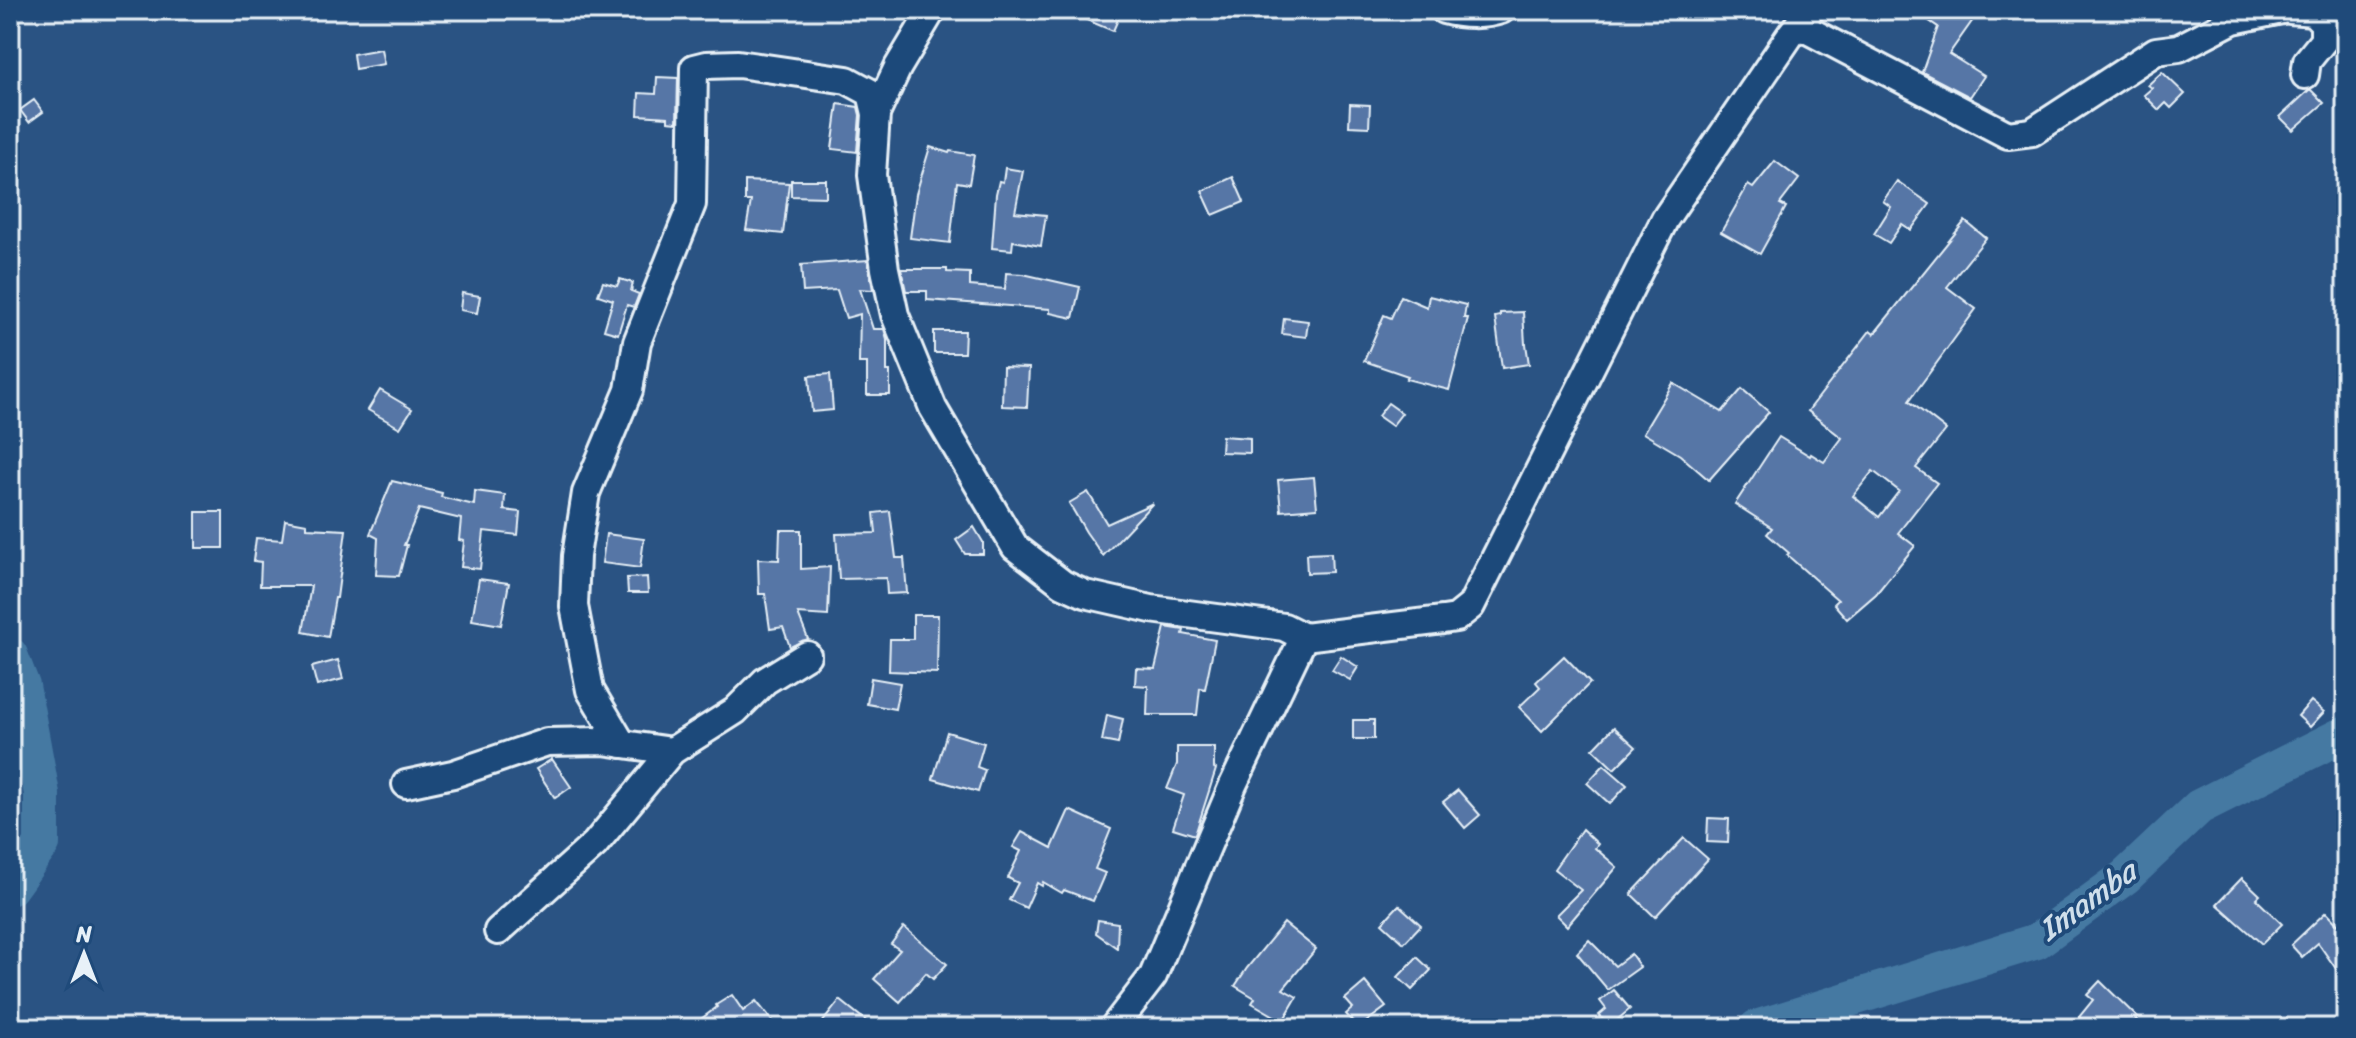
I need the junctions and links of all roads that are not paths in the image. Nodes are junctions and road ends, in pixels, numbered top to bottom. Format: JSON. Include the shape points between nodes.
{"nodes":[{"id":1,"x":932,"y":10,"type":"edge"},
{"id":2,"x":1444,"y":10,"type":"edge"},
{"id":3,"x":1501,"y":10,"type":"edge"},
{"id":4,"x":2282,"y":10,"type":"edge"},
{"id":5,"x":2290,"y":10,"type":"edge"},
{"id":6,"x":1804,"y":17,"type":"edge"},
{"id":7,"x":2305,"y":75,"type":"dead end"},
{"id":8,"x":876,"y":114,"type":"junction"},
{"id":9,"x":1304,"y":637,"type":"junction"},
{"id":10,"x":807,"y":655,"type":"dead end"},
{"id":11,"x":622,"y":744,"type":"junction"},
{"id":12,"x":672,"y":751,"type":"junction"},
{"id":13,"x":406,"y":784,"type":"dead end"},
{"id":14,"x":498,"y":931,"type":"dead end"},
{"id":15,"x":1113,"y":1028,"type":"edge"}],
"edges":[{"from":1,"to":8,"type":"street"},
{"from":2,"to":3,"type":"street"},
{"from":4,"to":6,"type":"street","via":[[2233,20],[2179,48],[2156,51],[2032,132],[2008,135]]},
{"from":5,"to":7,"type":"street","via":[[2313,12],[2324,23],[2324,40],[2307,61]]},
{"from":6,"to":9,"type":"street","via":[[1665,219],[1471,606],[1456,618]]},
{"from":8,"to":9,"type":"street","via":[[872,175],[895,315],[933,408],[1015,547],[1085,594],[1151,609],[1271,624]]},
{"from":8,"to":11,"type":"street","via":[[871,93],[847,80],[738,64],[694,68],[692,204],[637,342],[629,390],[586,493],[576,556],[574,606],[590,690]]},
{"from":9,"to":15,"type":"street","via":[[1233,785],[1153,976]]},
{"from":10,"to":12,"type":"street"},
{"from":11,"to":12,"type":"street"},
{"from":11,"to":13,"type":"street","via":[[547,742]]},
{"from":12,"to":14,"type":"street","via":[[595,844]]}]}
